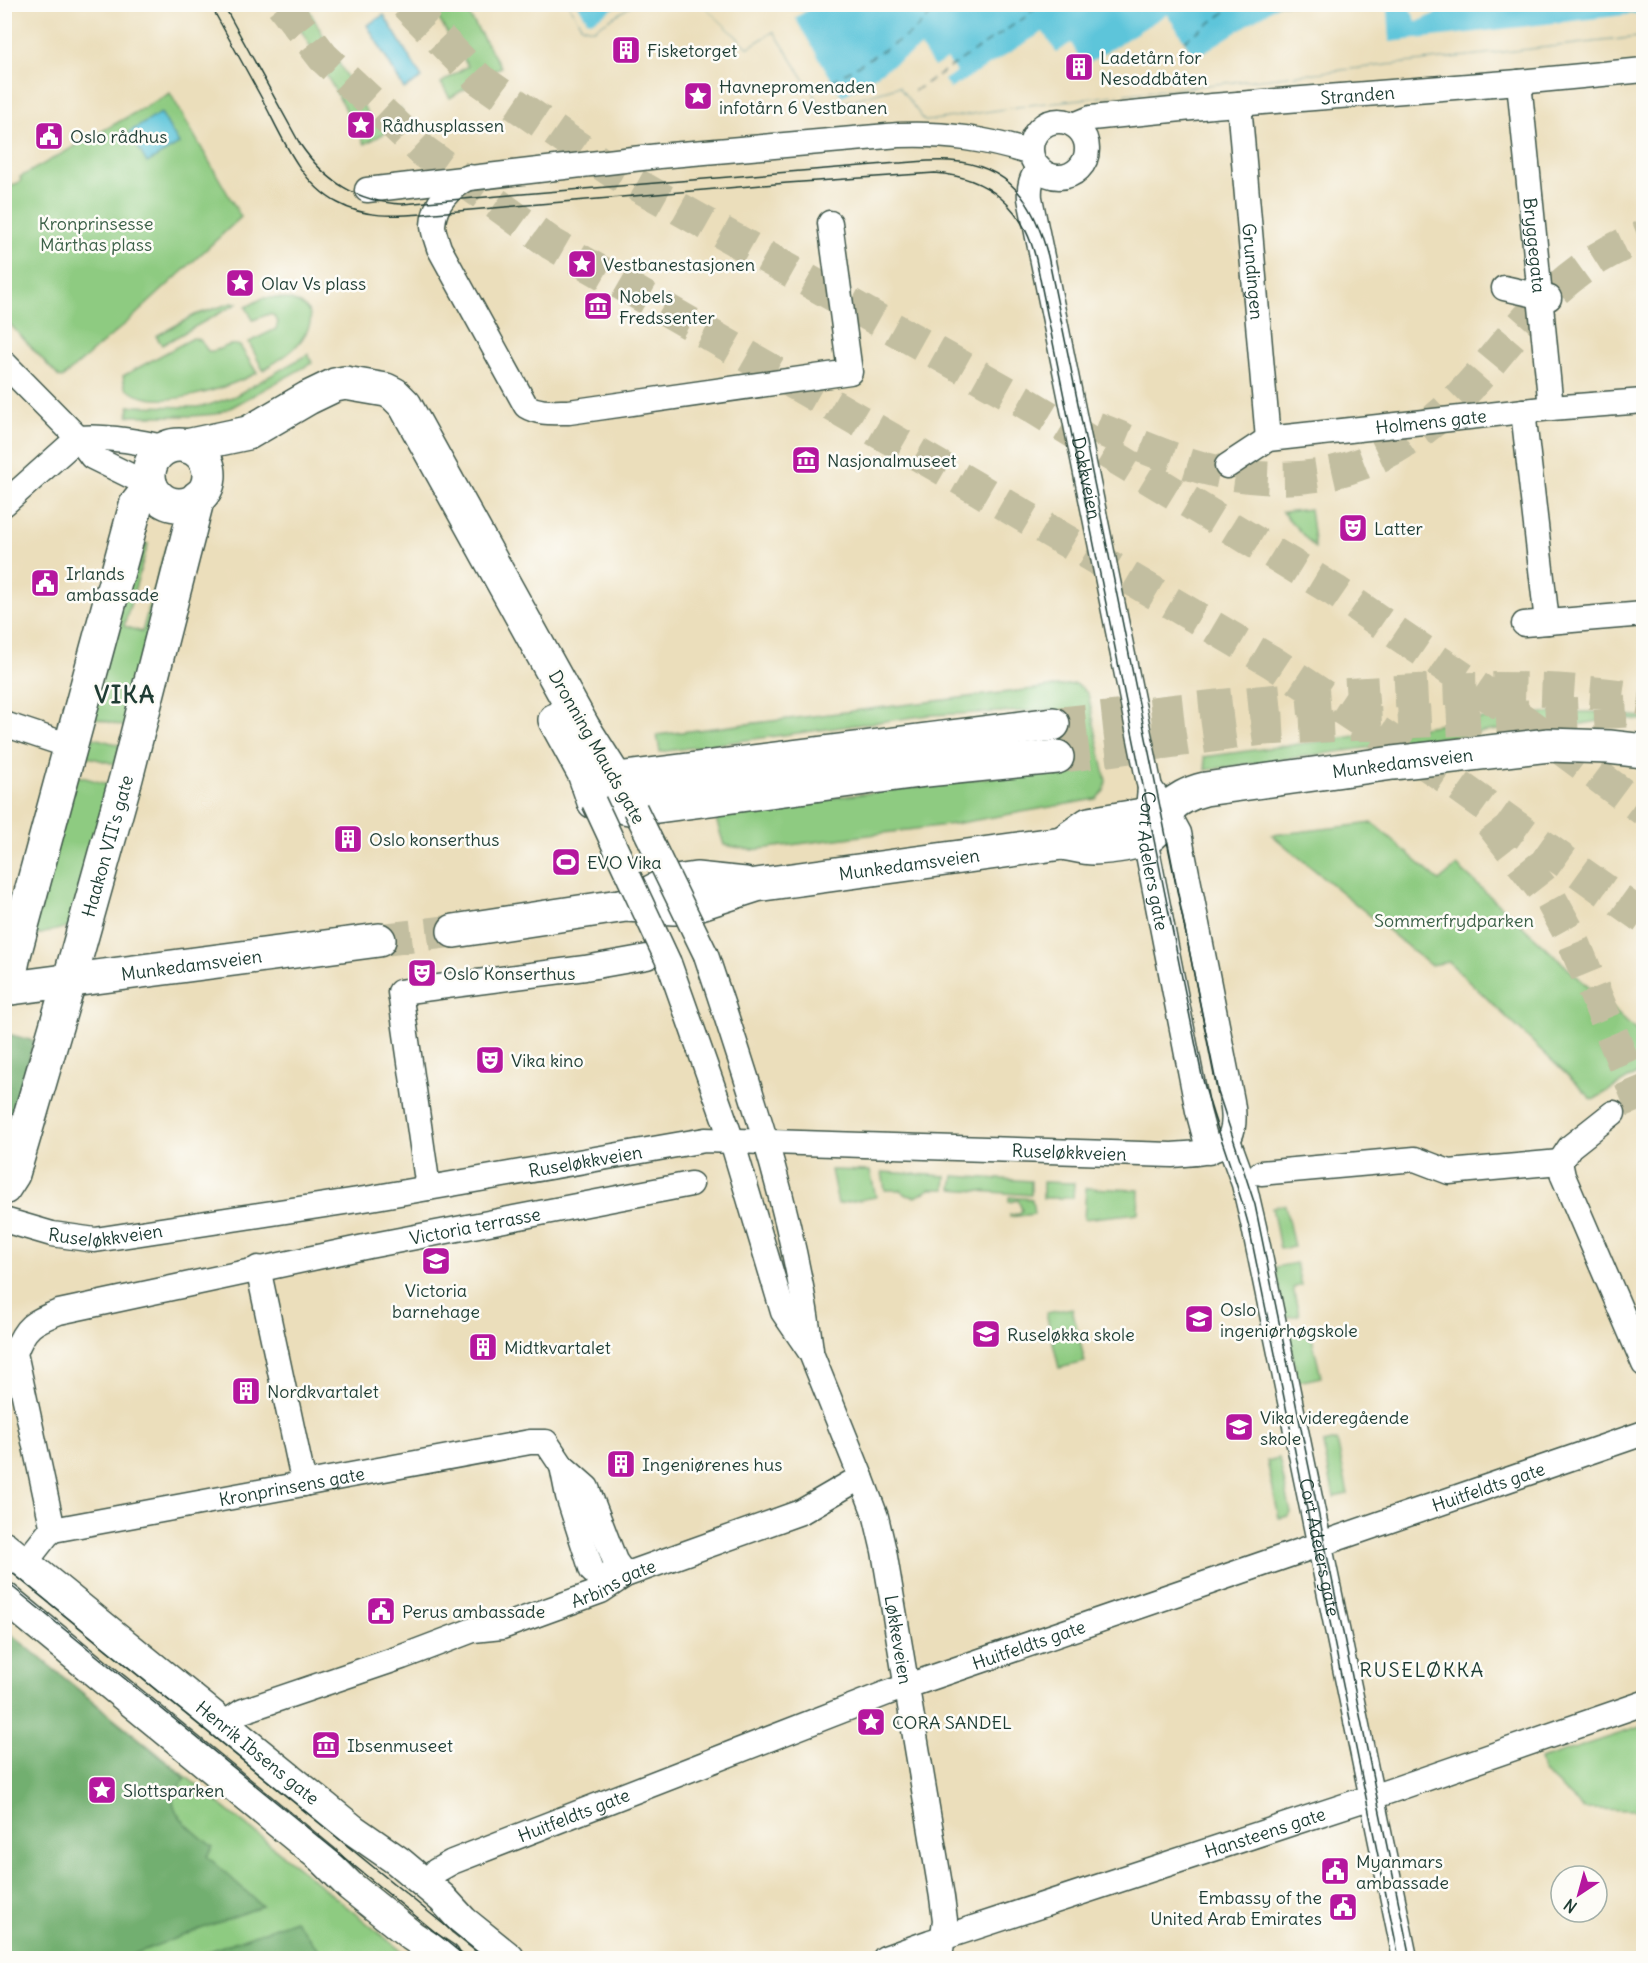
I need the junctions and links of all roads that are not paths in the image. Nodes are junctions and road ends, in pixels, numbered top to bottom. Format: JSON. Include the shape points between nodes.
{"nodes":[{"id":1,"x":1644,"y":70,"type":"edge"},
{"id":2,"x":1519,"y":82,"type":"junction"},
{"id":3,"x":1239,"y":104,"type":"junction"},
{"id":4,"x":1074,"y":125,"type":"junction"},
{"id":5,"x":1035,"y":160,"type":"junction"},
{"id":6,"x":469,"y":177,"type":"junction"},
{"id":7,"x":367,"y":190,"type":"dead end"},
{"id":8,"x":830,"y":223,"type":"dead end"},
{"id":9,"x":1504,"y":288,"type":"dead end"},
{"id":10,"x":1545,"y":297,"type":"junction"},
{"id":11,"x":4,"y":363,"type":"edge"},
{"id":12,"x":371,"y":388,"type":"junction"},
{"id":13,"x":1644,"y":401,"type":"edge"},
{"id":14,"x":1551,"y":408,"type":"junction"},
{"id":15,"x":1523,"y":411,"type":"junction"},
{"id":16,"x":248,"y":433,"type":"junction"},
{"id":17,"x":78,"y":438,"type":"junction"},
{"id":18,"x":1268,"y":439,"type":"junction"},
{"id":19,"x":176,"y":447,"type":"junction"},
{"id":20,"x":1227,"y":466,"type":"dead end"},
{"id":21,"x":151,"y":486,"type":"junction"},
{"id":22,"x":203,"y":488,"type":"junction"},
{"id":23,"x":4,"y":504,"type":"edge"},
{"id":24,"x":1644,"y":614,"type":"edge"},
{"id":25,"x":4,"y":724,"type":"edge"},
{"id":26,"x":1053,"y":724,"type":"tunnel mouth"},
{"id":27,"x":70,"y":746,"type":"junction"},
{"id":28,"x":1644,"y":751,"type":"edge"},
{"id":29,"x":927,"y":755,"type":"junction"},
{"id":30,"x":1058,"y":757,"type":"tunnel mouth"},
{"id":31,"x":617,"y":779,"type":"junction"},
{"id":32,"x":594,"y":802,"type":"junction"},
{"id":33,"x":635,"y":808,"type":"junction"},
{"id":34,"x":1152,"y":813,"type":"junction"},
{"id":35,"x":454,"y":931,"type":"tunnel mouth"},
{"id":36,"x":379,"y":940,"type":"tunnel mouth"},
{"id":37,"x":652,"y":960,"type":"junction"},
{"id":38,"x":69,"y":982,"type":"junction"},
{"id":39,"x":5,"y":994,"type":"edge"},
{"id":40,"x":1613,"y":1113,"type":"dead end"},
{"id":41,"x":732,"y":1141,"type":"junction"},
{"id":42,"x":767,"y":1143,"type":"junction"},
{"id":43,"x":1219,"y":1146,"type":"junction"},
{"id":44,"x":1560,"y":1162,"type":"junction"},
{"id":45,"x":1261,"y":1173,"type":"dead end"},
{"id":46,"x":691,"y":1184,"type":"dead end"},
{"id":47,"x":4,"y":1188,"type":"edge"},
{"id":48,"x":428,"y":1188,"type":"junction"},
{"id":49,"x":4,"y":1220,"type":"edge"},
{"id":50,"x":258,"y":1268,"type":"junction"},
{"id":51,"x":811,"y":1353,"type":"junction"},
{"id":52,"x":1644,"y":1364,"type":"edge"},
{"id":53,"x":1644,"y":1433,"type":"edge"},
{"id":54,"x":861,"y":1477,"type":"junction"},
{"id":55,"x":304,"y":1484,"type":"junction"},
{"id":56,"x":53,"y":1530,"type":"junction"},
{"id":57,"x":1320,"y":1546,"type":"junction"},
{"id":58,"x":15,"y":1554,"type":"edge"},
{"id":59,"x":612,"y":1583,"type":"junction"},
{"id":60,"x":4,"y":1597,"type":"edge"},
{"id":61,"x":907,"y":1686,"type":"junction"},
{"id":62,"x":1644,"y":1704,"type":"edge"},
{"id":63,"x":224,"y":1724,"type":"junction"},
{"id":64,"x":1371,"y":1797,"type":"junction"},
{"id":65,"x":425,"y":1883,"type":"junction"},
{"id":66,"x":942,"y":1948,"type":"edge"},
{"id":67,"x":445,"y":1959,"type":"edge"},
{"id":68,"x":509,"y":1959,"type":"edge"},
{"id":69,"x":885,"y":1959,"type":"edge"},
{"id":70,"x":957,"y":1959,"type":"edge"},
{"id":71,"x":1405,"y":1959,"type":"edge"}],
"edges":[{"from":1,"to":2,"type":"street","name":"Stranden"},
{"from":2,"to":3,"type":"street","name":"Stranden"},
{"from":2,"to":10,"type":"street","name":"Bryggegata"},
{"from":3,"to":4,"type":"street","name":"Stranden","via":[[1091,118]]},
{"from":3,"to":18,"type":"street","name":"Grundingen"},
{"from":4,"to":5,"type":"street","name":"Dokkveien","via":[[1065,121],[1047,123],[1034,135]]},
{"from":4,"to":5,"type":"street","via":[[1082,131],[1088,149],[1081,167],[1065,177],[1056,177],[1046,174]]},
{"from":5,"to":6,"type":"street","via":[[975,139],[935,133],[659,156]]},
{"from":5,"to":34,"type":"street","name":"Dokkveien","via":[[1030,198]]},
{"from":6,"to":7,"type":"street"},
{"from":6,"to":8,"type":"street","via":[[454,185],[438,206],[433,226],[439,248],[526,406],[534,411],[569,412],[850,372]]},
{"from":9,"to":10,"type":"street"},
{"from":10,"to":14,"type":"street","name":"Bryggegata"},
{"from":11,"to":17,"type":"street"},
{"from":12,"to":16,"type":"highway","name":"Dronning Mauds gate","via":[[335,385]]},
{"from":12,"to":31,"type":"highway","name":"Dronning Mauds gate","via":[[394,394],[405,405],[584,727]]},
{"from":12,"to":32,"type":"highway","name":"Dronning Mauds gate","via":[[391,417],[584,773]]},
{"from":13,"to":14,"type":"street","name":"Holmens gate"},
{"from":14,"to":15,"type":"street","name":"Holmens gate"},
{"from":15,"to":18,"type":"street","name":"Holmens gate"},
{"from":15,"to":24,"type":"street","via":[[1535,623]]},
{"from":16,"to":19,"type":"highway","name":"Dronning Mauds gate"},
{"from":16,"to":22,"type":"highway","name":"Dronning Mauds gate"},
{"from":17,"to":19,"type":"street","via":[[99,436]]},
{"from":17,"to":21,"type":"street","via":[[92,457]]},
{"from":17,"to":23,"type":"street"},
{"from":18,"to":20,"type":"street","name":"Holmens gate"},
{"from":19,"to":21,"type":"highway","via":[[153,460]]},
{"from":19,"to":22,"type":"highway","via":[[196,450],[204,458],[208,468]]},
{"from":21,"to":22,"type":"highway","via":[[166,502],[177,504],[188,503]]},
{"from":21,"to":27,"type":"highway","via":[[136,505]]},
{"from":22,"to":38,"type":"highway","name":"Haakon VII's gate"},
{"from":25,"to":27,"type":"street"},
{"from":26,"to":29,"type":"highway"},
{"from":27,"to":39,"type":"highway"},
{"from":28,"to":34,"type":"highway","name":"Munkedamsveien","via":[[1550,745],[1392,763],[1197,791]]},
{"from":29,"to":30,"type":"highway"},
{"from":29,"to":31,"type":"highway"},
{"from":29,"to":33,"type":"highway"},
{"from":31,"to":32,"type":"highway"},
{"from":31,"to":33,"type":"highway","name":"Dronning Mauds gate"},
{"from":32,"to":33,"type":"highway"},
{"from":32,"to":37,"type":"street","name":"Dronning Mauds gate","bridge":true},
{"from":33,"to":42,"type":"street","name":"Dronning Mauds gate","bridge":true,"via":[[705,955]]},
{"from":34,"to":35,"type":"highway","name":"Munkedamsveien","via":[[1089,824],[1062,843],[756,885],[686,880],[669,883],[626,905]]},
{"from":34,"to":43,"type":"street","name":"Cort Adelers gate","via":[[1195,1099]]},
{"from":34,"to":43,"type":"street","name":"Cort Adelers gate","via":[[1179,833],[1232,1101],[1234,1125]]},
{"from":36,"to":38,"type":"highway","name":"Munkedamsveien"},
{"from":37,"to":41,"type":"street","name":"Dronning Mauds gate"},
{"from":37,"to":48,"type":"street","via":[[399,992]]},
{"from":38,"to":39,"type":"highway","name":"Munkedamsveien"},
{"from":38,"to":47,"type":"highway","name":"Haakon VII's gate","via":[[13,1174]]},
{"from":40,"to":44,"type":"street","via":[[1569,1146]]},
{"from":41,"to":42,"type":"street","name":"Ruseløkkveien"},
{"from":41,"to":48,"type":"street","name":"Ruseløkkveien","via":[[705,1140]]},
{"from":41,"to":51,"type":"street","name":"Løkkeveien","via":[[783,1312]]},
{"from":42,"to":43,"type":"street","name":"Ruseløkkveien","via":[[1172,1155]]},
{"from":42,"to":51,"type":"street","name":"Løkkeveien","via":[[805,1303]]},
{"from":43,"to":57,"type":"street","name":"Cort Adelers gate","via":[[1241,1174],[1252,1217]]},
{"from":44,"to":45,"type":"street","via":[[1449,1172],[1415,1159]]},
{"from":44,"to":52,"type":"street"},
{"from":46,"to":50,"type":"street","name":"Victoria terrasse"},
{"from":48,"to":49,"type":"street","name":"Ruseløkkveien","via":[[95,1240],[52,1234]]},
{"from":50,"to":55,"type":"street"},
{"from":50,"to":56,"type":"street","name":"Victoria terrasse","via":[[58,1312],[38,1320],[22,1335],[15,1353]]},
{"from":51,"to":54,"type":"street","name":"Løkkeveien"},
{"from":53,"to":57,"type":"street","name":"Huitfeldts gate"},
{"from":54,"to":59,"type":"street","name":"Arbins gate","via":[[801,1512]]},
{"from":54,"to":61,"type":"street","name":"Løkkeveien","via":[[884,1551]]},
{"from":55,"to":56,"type":"street","name":"Kronprinsens gate"},
{"from":55,"to":59,"type":"street","name":"Kronprinsens gate","via":[[546,1442],[562,1466],[587,1488],[615,1561]]},
{"from":56,"to":58,"type":"street"},
{"from":57,"to":61,"type":"street","name":"Huitfeldts gate"},
{"from":57,"to":64,"type":"street","name":"Cort Adelers gate"},
{"from":58,"to":63,"type":"main road","name":"Henrik Ibsens gate"},
{"from":59,"to":63,"type":"street","name":"Arbins gate","via":[[502,1627],[473,1630],[243,1712]]},
{"from":60,"to":67,"type":"main road","via":[[324,1860],[350,1886]]},
{"from":61,"to":65,"type":"street","name":"Huitfeldts gate","via":[[452,1862]]},
{"from":61,"to":66,"type":"street","name":"Løkkeveien","via":[[942,1897]]},
{"from":62,"to":64,"type":"street","name":"Hansteens gate"},
{"from":63,"to":65,"type":"main road","name":"Henrik Ibsens gate"},
{"from":64,"to":66,"type":"street","name":"Hansteens gate"},
{"from":64,"to":71,"type":"street","name":"Cort Adelers gate"},
{"from":65,"to":68,"type":"main road","name":"Henrik Ibsens gate"},
{"from":66,"to":69,"type":"street","name":"Hansteens gate"},
{"from":66,"to":70,"type":"street"}]}
